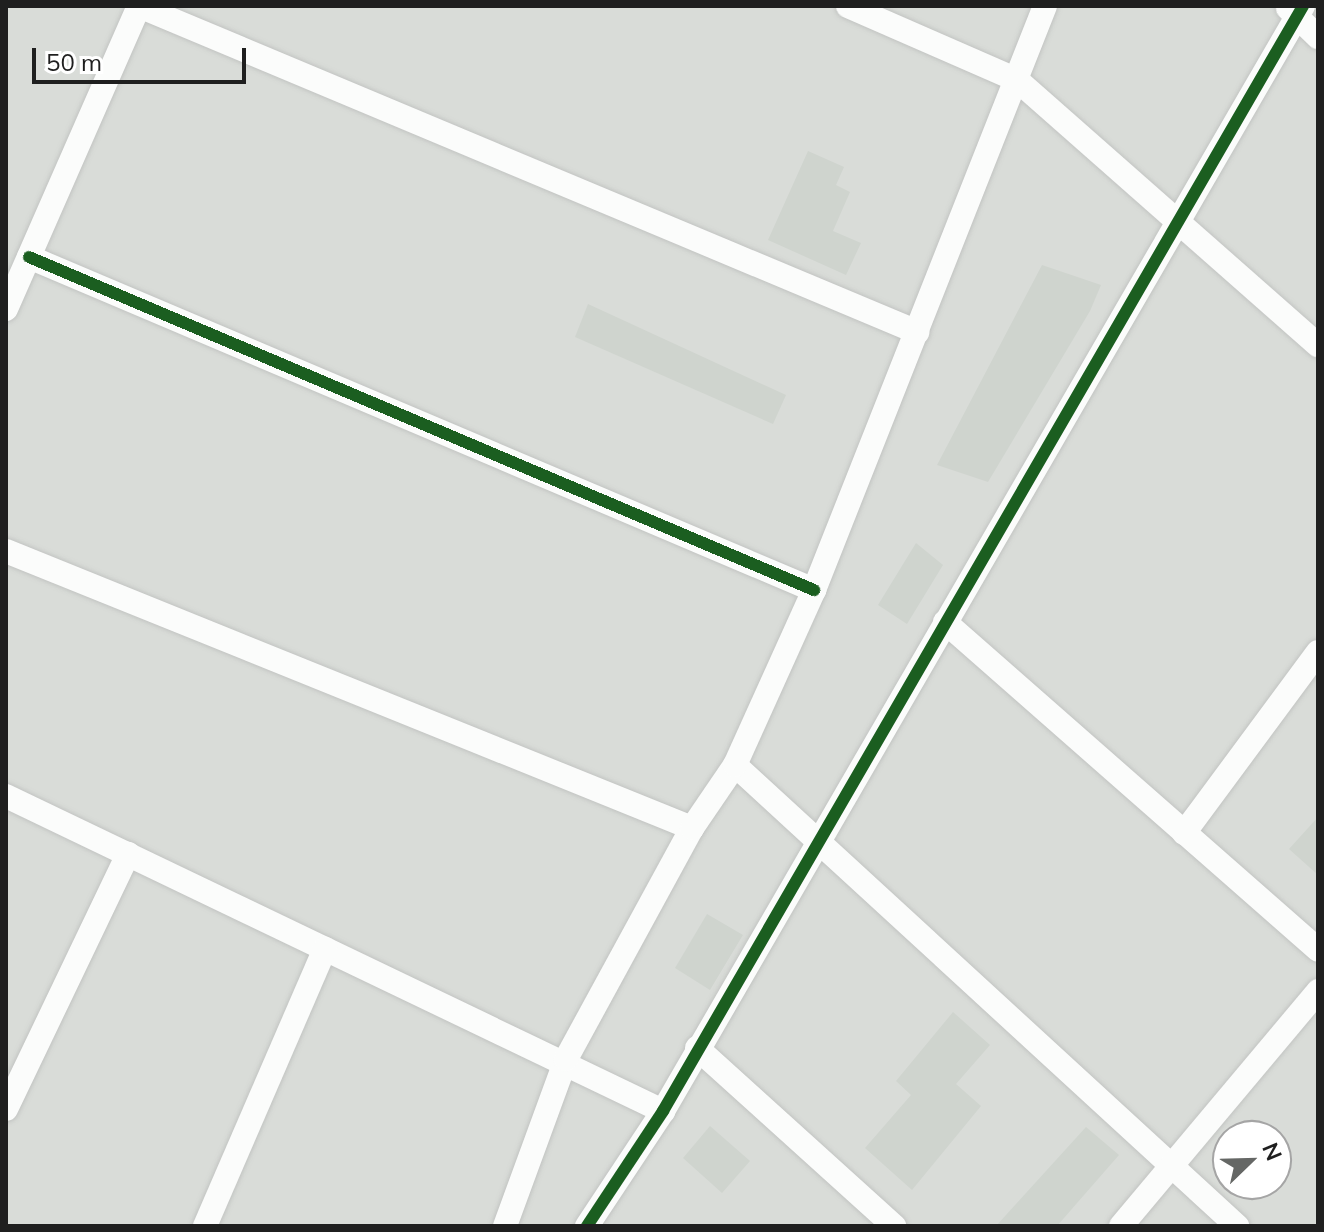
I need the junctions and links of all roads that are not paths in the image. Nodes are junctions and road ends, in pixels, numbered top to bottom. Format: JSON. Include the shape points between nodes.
{"nodes":[{"id":1,"x":139,"y":6,"type":"edge"},
{"id":2,"x":848,"y":6,"type":"edge"},
{"id":3,"x":1045,"y":6,"type":"edge"},
{"id":4,"x":1295,"y":10,"type":"edge"},
{"id":5,"x":1318,"y":37,"type":"edge"},
{"id":6,"x":1017,"y":80,"type":"junction"},
{"id":7,"x":1182,"y":226,"type":"junction"},
{"id":8,"x":29,"y":257,"type":"junction"},
{"id":9,"x":6,"y":308,"type":"edge"},
{"id":10,"x":917,"y":332,"type":"junction"},
{"id":11,"x":1318,"y":345,"type":"edge"},
{"id":12,"x":6,"y":551,"type":"edge"},
{"id":13,"x":814,"y":590,"type":"junction"},
{"id":14,"x":945,"y":622,"type":"junction"},
{"id":15,"x":1318,"y":652,"type":"edge"},
{"id":16,"x":735,"y":765,"type":"junction"},
{"id":17,"x":6,"y":796,"type":"edge"},
{"id":18,"x":692,"y":828,"type":"junction"},
{"id":19,"x":1184,"y":833,"type":"junction"},
{"id":20,"x":816,"y":838,"type":"junction"},
{"id":21,"x":128,"y":854,"type":"junction"},
{"id":22,"x":325,"y":949,"type":"junction"},
{"id":23,"x":1318,"y":950,"type":"edge"},
{"id":24,"x":1318,"y":991,"type":"edge"},
{"id":25,"x":697,"y":1048,"type":"junction"},
{"id":26,"x":566,"y":1059,"type":"junction"},
{"id":27,"x":13,"y":1075,"type":"edge"},
{"id":28,"x":6,"y":1109,"type":"edge"},
{"id":29,"x":663,"y":1111,"type":"junction"},
{"id":30,"x":1171,"y":1166,"type":"junction"},
{"id":31,"x":205,"y":1226,"type":"edge"},
{"id":32,"x":505,"y":1226,"type":"edge"},
{"id":33,"x":587,"y":1226,"type":"edge"},
{"id":34,"x":894,"y":1226,"type":"edge"},
{"id":35,"x":1121,"y":1226,"type":"edge"},
{"id":36,"x":1237,"y":1226,"type":"edge"}],
"edges":[{"from":1,"to":8,"type":"street"},
{"from":1,"to":10,"type":"street"},
{"from":2,"to":6,"type":"street"},
{"from":3,"to":6,"type":"street"},
{"from":4,"to":5,"type":"street"},
{"from":4,"to":7,"type":"street"},
{"from":6,"to":7,"type":"street"},
{"from":6,"to":10,"type":"street"},
{"from":7,"to":11,"type":"street"},
{"from":7,"to":14,"type":"street"},
{"from":8,"to":9,"type":"street"},
{"from":8,"to":13,"type":"street"},
{"from":10,"to":13,"type":"street"},
{"from":12,"to":18,"type":"street"},
{"from":13,"to":16,"type":"street"},
{"from":14,"to":19,"type":"street"},
{"from":14,"to":20,"type":"street"},
{"from":15,"to":19,"type":"street"},
{"from":16,"to":18,"type":"street"},
{"from":16,"to":20,"type":"street"},
{"from":17,"to":21,"type":"street"},
{"from":18,"to":26,"type":"street"},
{"from":19,"to":23,"type":"street"},
{"from":20,"to":25,"type":"street"},
{"from":20,"to":30,"type":"street"},
{"from":21,"to":22,"type":"street"},
{"from":21,"to":27,"type":"street"},
{"from":22,"to":26,"type":"street"},
{"from":22,"to":31,"type":"street"},
{"from":24,"to":30,"type":"street"},
{"from":25,"to":29,"type":"street"},
{"from":25,"to":34,"type":"street"},
{"from":26,"to":29,"type":"street"},
{"from":26,"to":32,"type":"street"},
{"from":27,"to":28,"type":"street"},
{"from":29,"to":33,"type":"street"},
{"from":30,"to":35,"type":"street"},
{"from":30,"to":36,"type":"street"}]}
